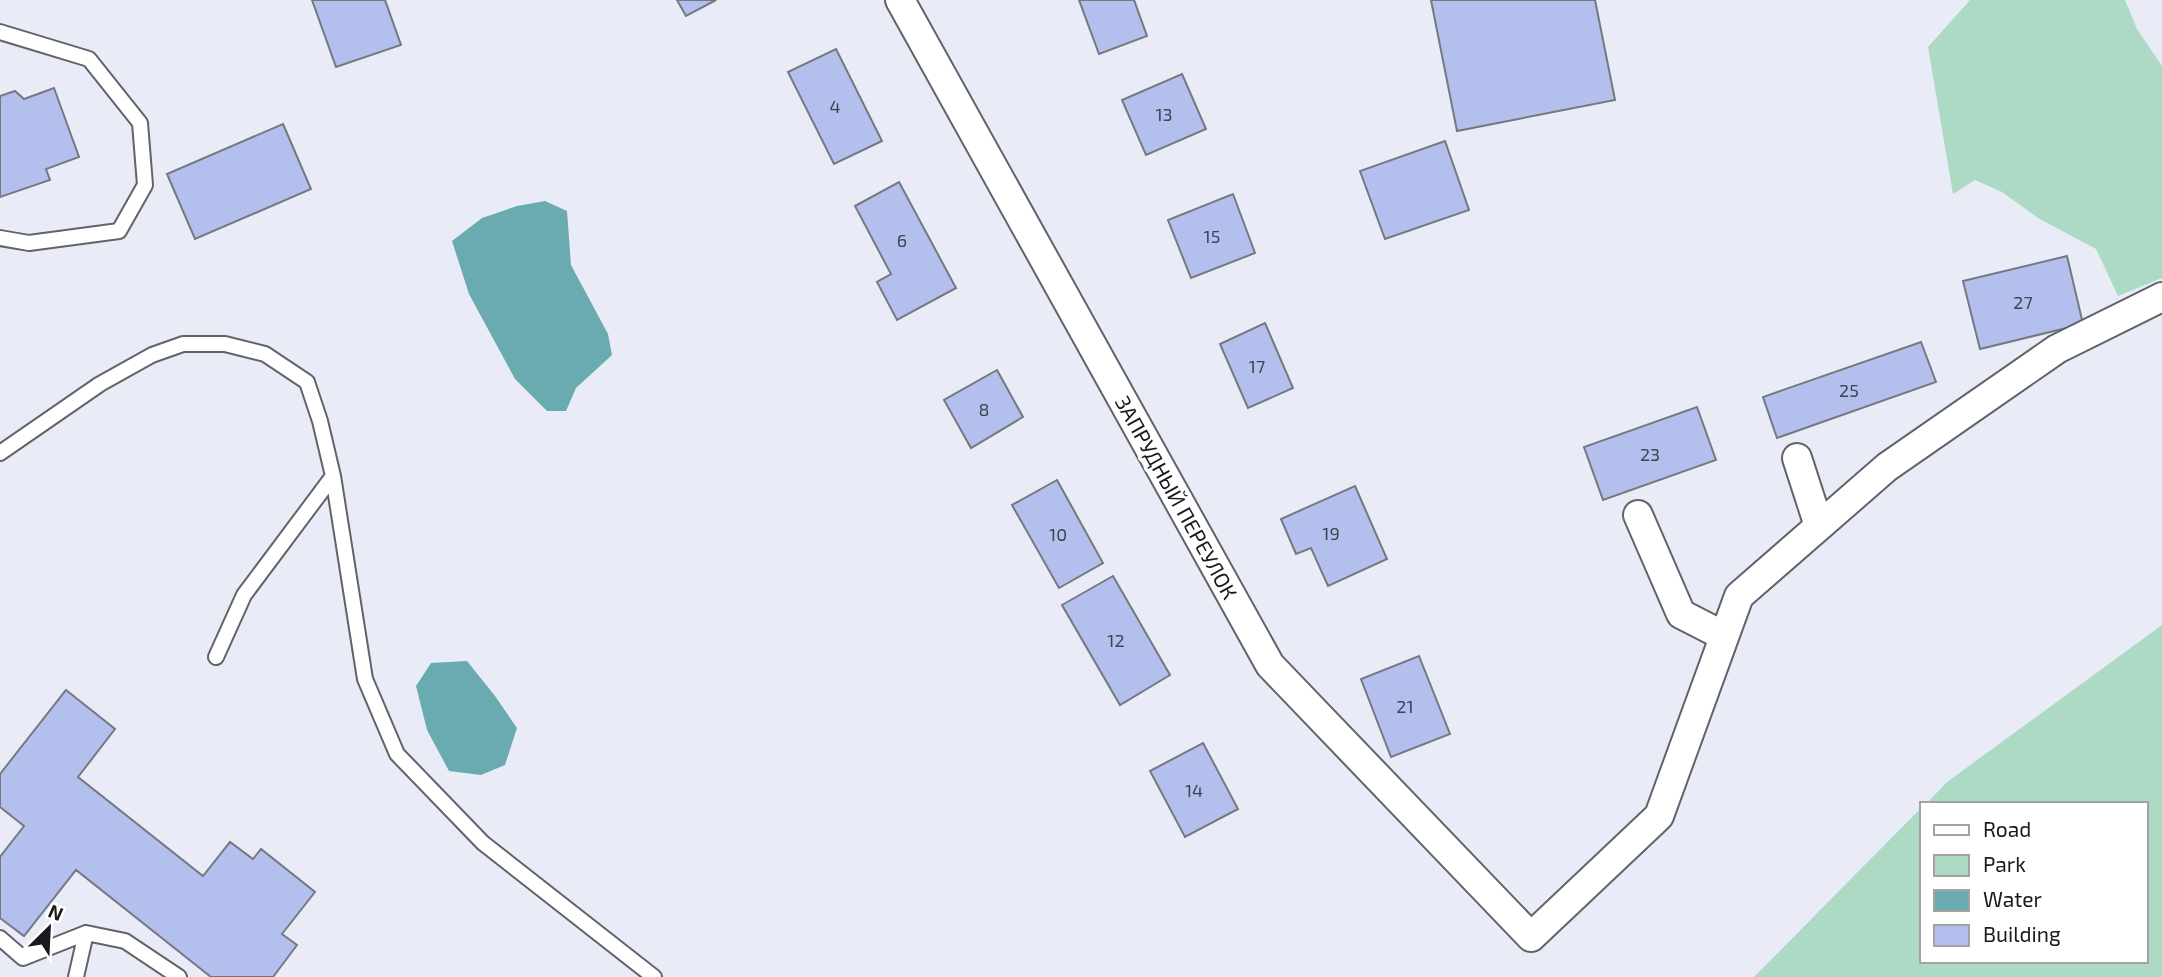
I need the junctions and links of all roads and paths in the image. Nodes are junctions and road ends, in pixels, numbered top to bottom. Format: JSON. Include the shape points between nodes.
{"nodes":[{"id":1,"x":900,"y":0,"type":"edge"},
{"id":2,"x":0,"y":32,"type":"edge"},
{"id":3,"x":0,"y":238,"type":"edge"},
{"id":4,"x":2162,"y":296,"type":"edge"},
{"id":5,"x":0,"y":453,"type":"edge"},
{"id":6,"x":1797,"y":458,"type":"dead end"},
{"id":7,"x":333,"y":476,"type":"junction"},
{"id":8,"x":1638,"y":515,"type":"dead end"},
{"id":9,"x":1819,"y":526,"type":"junction"},
{"id":10,"x":1724,"y":636,"type":"junction"},
{"id":11,"x":216,"y":657,"type":"dead end"},
{"id":12,"x":86,"y":933,"type":"junction"},
{"id":13,"x":0,"y":938,"type":"edge"},
{"id":14,"x":76,"y":977,"type":"edge"},
{"id":15,"x":179,"y":977,"type":"edge"},
{"id":16,"x":654,"y":977,"type":"edge"}],
"edges":[{"from":1,"to":10,"type":"street","name":"ЗАПРУДНЫЙ ПЕРЕУЛОК","via":[[1270,665],[1531,937],[1659,816]]},
{"from":2,"to":3,"type":"lane","via":[[89,59],[140,123],[145,185],[119,231],[29,243]]},
{"from":4,"to":9,"type":"street","via":[[2057,349],[1887,467]]},
{"from":5,"to":7,"type":"lane","via":[[100,384],[152,355],[183,344],[225,344],[265,354],[307,382]]},
{"from":6,"to":9,"type":"street"},
{"from":7,"to":11,"type":"lane","via":[[244,595]]},
{"from":7,"to":16,"type":"lane","via":[[365,679],[397,754],[483,843]]},
{"from":8,"to":10,"type":"street","via":[[1681,614]]},
{"from":9,"to":10,"type":"street","via":[[1739,596]]},
{"from":12,"to":13,"type":"lane","via":[[23,958]]},
{"from":12,"to":14,"type":"lane"},
{"from":12,"to":15,"type":"lane","via":[[125,940]]}]}
